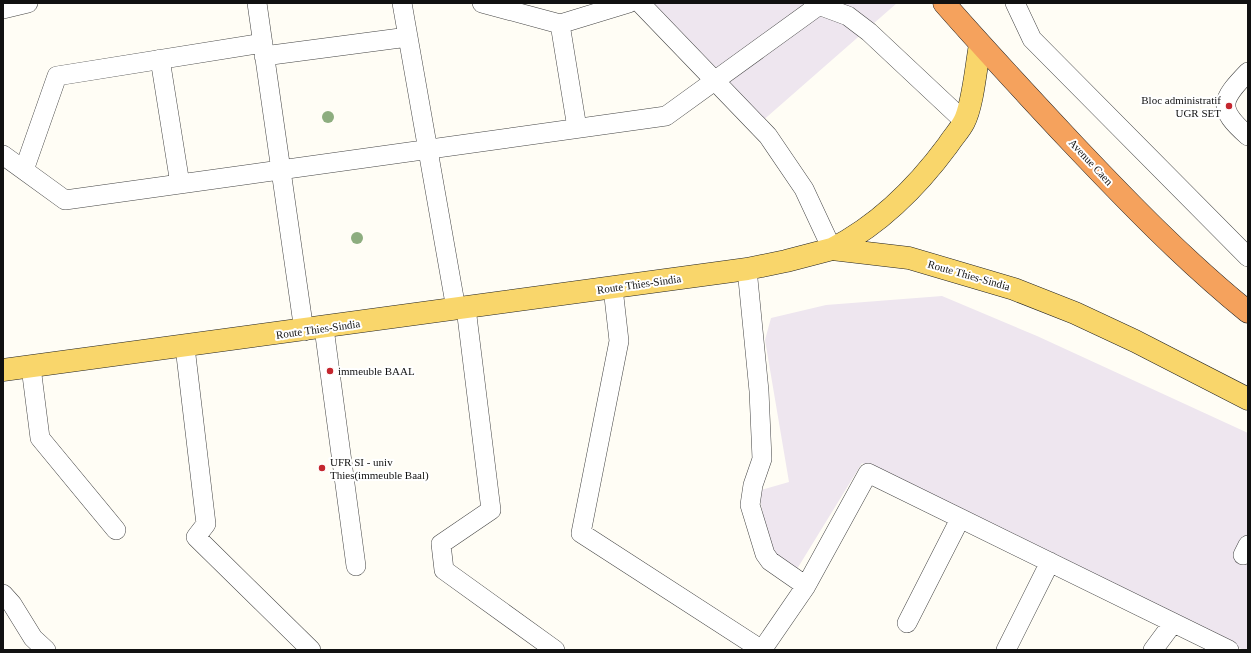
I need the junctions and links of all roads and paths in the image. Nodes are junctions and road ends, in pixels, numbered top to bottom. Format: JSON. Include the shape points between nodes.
{"nodes":[{"id":1,"x":28,"y":3,"type":"edge"},
{"id":2,"x":257,"y":3,"type":"edge"},
{"id":3,"x":402,"y":3,"type":"edge"},
{"id":4,"x":482,"y":3,"type":"edge"},
{"id":5,"x":629,"y":3,"type":"edge"},
{"id":6,"x":640,"y":3,"type":"edge"},
{"id":7,"x":944,"y":3,"type":"edge"},
{"id":8,"x":1015,"y":3,"type":"edge"},
{"id":9,"x":816,"y":4,"type":"edge"},
{"id":10,"x":3,"y":9,"type":"edge"},
{"id":11,"x":560,"y":24,"type":"junction"},
{"id":12,"x":408,"y":37,"type":"junction"},
{"id":13,"x":980,"y":45,"type":"junction"},
{"id":14,"x":263,"y":49,"type":"junction"},
{"id":15,"x":160,"y":59,"type":"junction"},
{"id":16,"x":1248,"y":72,"type":"edge"},
{"id":17,"x":715,"y":81,"type":"junction"},
{"id":18,"x":965,"y":122,"type":"junction"},
{"id":19,"x":577,"y":128,"type":"junction"},
{"id":20,"x":1248,"y":136,"type":"edge"},
{"id":21,"x":428,"y":149,"type":"junction"},
{"id":22,"x":3,"y":155,"type":"edge"},
{"id":23,"x":24,"y":170,"type":"junction"},
{"id":24,"x":281,"y":170,"type":"junction"},
{"id":25,"x":180,"y":184,"type":"junction"},
{"id":26,"x":832,"y":249,"type":"junction"},
{"id":27,"x":1248,"y":257,"type":"edge"},
{"id":28,"x":747,"y":269,"type":"junction"},
{"id":29,"x":613,"y":288,"type":"junction"},
{"id":30,"x":461,"y":309,"type":"junction"},
{"id":31,"x":1248,"y":312,"type":"edge"},
{"id":32,"x":314,"y":329,"type":"junction"},
{"id":33,"x":185,"y":347,"type":"junction"},
{"id":34,"x":31,"y":367,"type":"junction"},
{"id":35,"x":3,"y":370,"type":"edge"},
{"id":36,"x":1248,"y":399,"type":"edge"},
{"id":37,"x":960,"y":518,"type":"junction"},
{"id":38,"x":116,"y":530,"type":"dead end"},
{"id":39,"x":1050,"y":562,"type":"junction"},
{"id":40,"x":356,"y":566,"type":"dead end"},
{"id":41,"x":806,"y":586,"type":"junction"},
{"id":42,"x":3,"y":594,"type":"edge"},
{"id":43,"x":908,"y":623,"type":"dead end"},
{"id":44,"x":1173,"y":623,"type":"junction"},
{"id":45,"x":34,"y":646,"type":"edge"},
{"id":46,"x":311,"y":650,"type":"edge"},
{"id":47,"x":555,"y":650,"type":"edge"},
{"id":48,"x":762,"y":650,"type":"edge"},
{"id":49,"x":1006,"y":650,"type":"edge"},
{"id":50,"x":1153,"y":650,"type":"edge"},
{"id":51,"x":1229,"y":650,"type":"edge"}],
"edges":[{"from":1,"to":10,"type":"street"},
{"from":2,"to":14,"type":"street"},
{"from":3,"to":12,"type":"street"},
{"from":4,"to":11,"type":"street"},
{"from":5,"to":11,"type":"street"},
{"from":6,"to":17,"type":"street"},
{"from":7,"to":13,"type":"highway","name":"Avenue Caen"},
{"from":8,"to":27,"type":"street","via":[[1032,39]]},
{"from":9,"to":17,"type":"street"},
{"from":9,"to":18,"type":"street","via":[[848,16],[869,32]]},
{"from":11,"to":19,"type":"street"},
{"from":12,"to":14,"type":"street"},
{"from":12,"to":21,"type":"street"},
{"from":13,"to":18,"type":"main road"},
{"from":13,"to":31,"type":"highway","name":"Avenue Caen","via":[[1117,190],[1219,288]]},
{"from":14,"to":15,"type":"street"},
{"from":14,"to":24,"type":"street"},
{"from":15,"to":23,"type":"street","via":[[57,76]]},
{"from":15,"to":25,"type":"street"},
{"from":16,"to":20,"type":"street","via":[[1229,91],[1226,103],[1230,119]]},
{"from":17,"to":19,"type":"street","via":[[666,116]]},
{"from":17,"to":26,"type":"street","via":[[768,136],[804,190]]},
{"from":18,"to":26,"type":"main road","via":[[910,191],[878,220],[852,239]]},
{"from":19,"to":21,"type":"street"},
{"from":21,"to":24,"type":"street"},
{"from":21,"to":30,"type":"street"},
{"from":22,"to":23,"type":"street"},
{"from":23,"to":25,"type":"street","via":[[65,200]]},
{"from":24,"to":25,"type":"street"},
{"from":24,"to":32,"type":"street"},
{"from":26,"to":28,"type":"main road","name":"Route Thies-Sindia","via":[[786,262]]},
{"from":26,"to":36,"type":"main road","name":"Route Thies-Sindia","via":[[909,258],[1014,288],[1129,338]]},
{"from":28,"to":29,"type":"main road","name":"Route Thies-Sindia"},
{"from":28,"to":41,"type":"street","via":[[759,391],[762,459],[753,484],[750,506],[765,554],[770,562]]},
{"from":29,"to":30,"type":"main road","name":"Route Thies-Sindia"},
{"from":29,"to":48,"type":"street","via":[[619,341],[581,533]]},
{"from":30,"to":32,"type":"main road","name":"Route Thies-Sindia"},
{"from":30,"to":47,"type":"street","via":[[491,510],[442,544],[444,570]]},
{"from":32,"to":33,"type":"main road","name":"Route Thies-Sindia"},
{"from":32,"to":40,"type":"street"},
{"from":33,"to":34,"type":"main road","name":"Route Thies-Sindia"},
{"from":33,"to":46,"type":"street","via":[[206,524],[196,537]]},
{"from":34,"to":35,"type":"main road","name":"Route Thies-Sindia"},
{"from":34,"to":38,"type":"street","via":[[40,438]]},
{"from":37,"to":39,"type":"street"},
{"from":37,"to":41,"type":"street","via":[[868,473]]},
{"from":37,"to":43,"type":"street"},
{"from":39,"to":44,"type":"street"},
{"from":39,"to":49,"type":"street"},
{"from":41,"to":48,"type":"street"},
{"from":42,"to":45,"type":"street","via":[[12,604]]},
{"from":44,"to":50,"type":"street"},
{"from":44,"to":51,"type":"street"}]}
